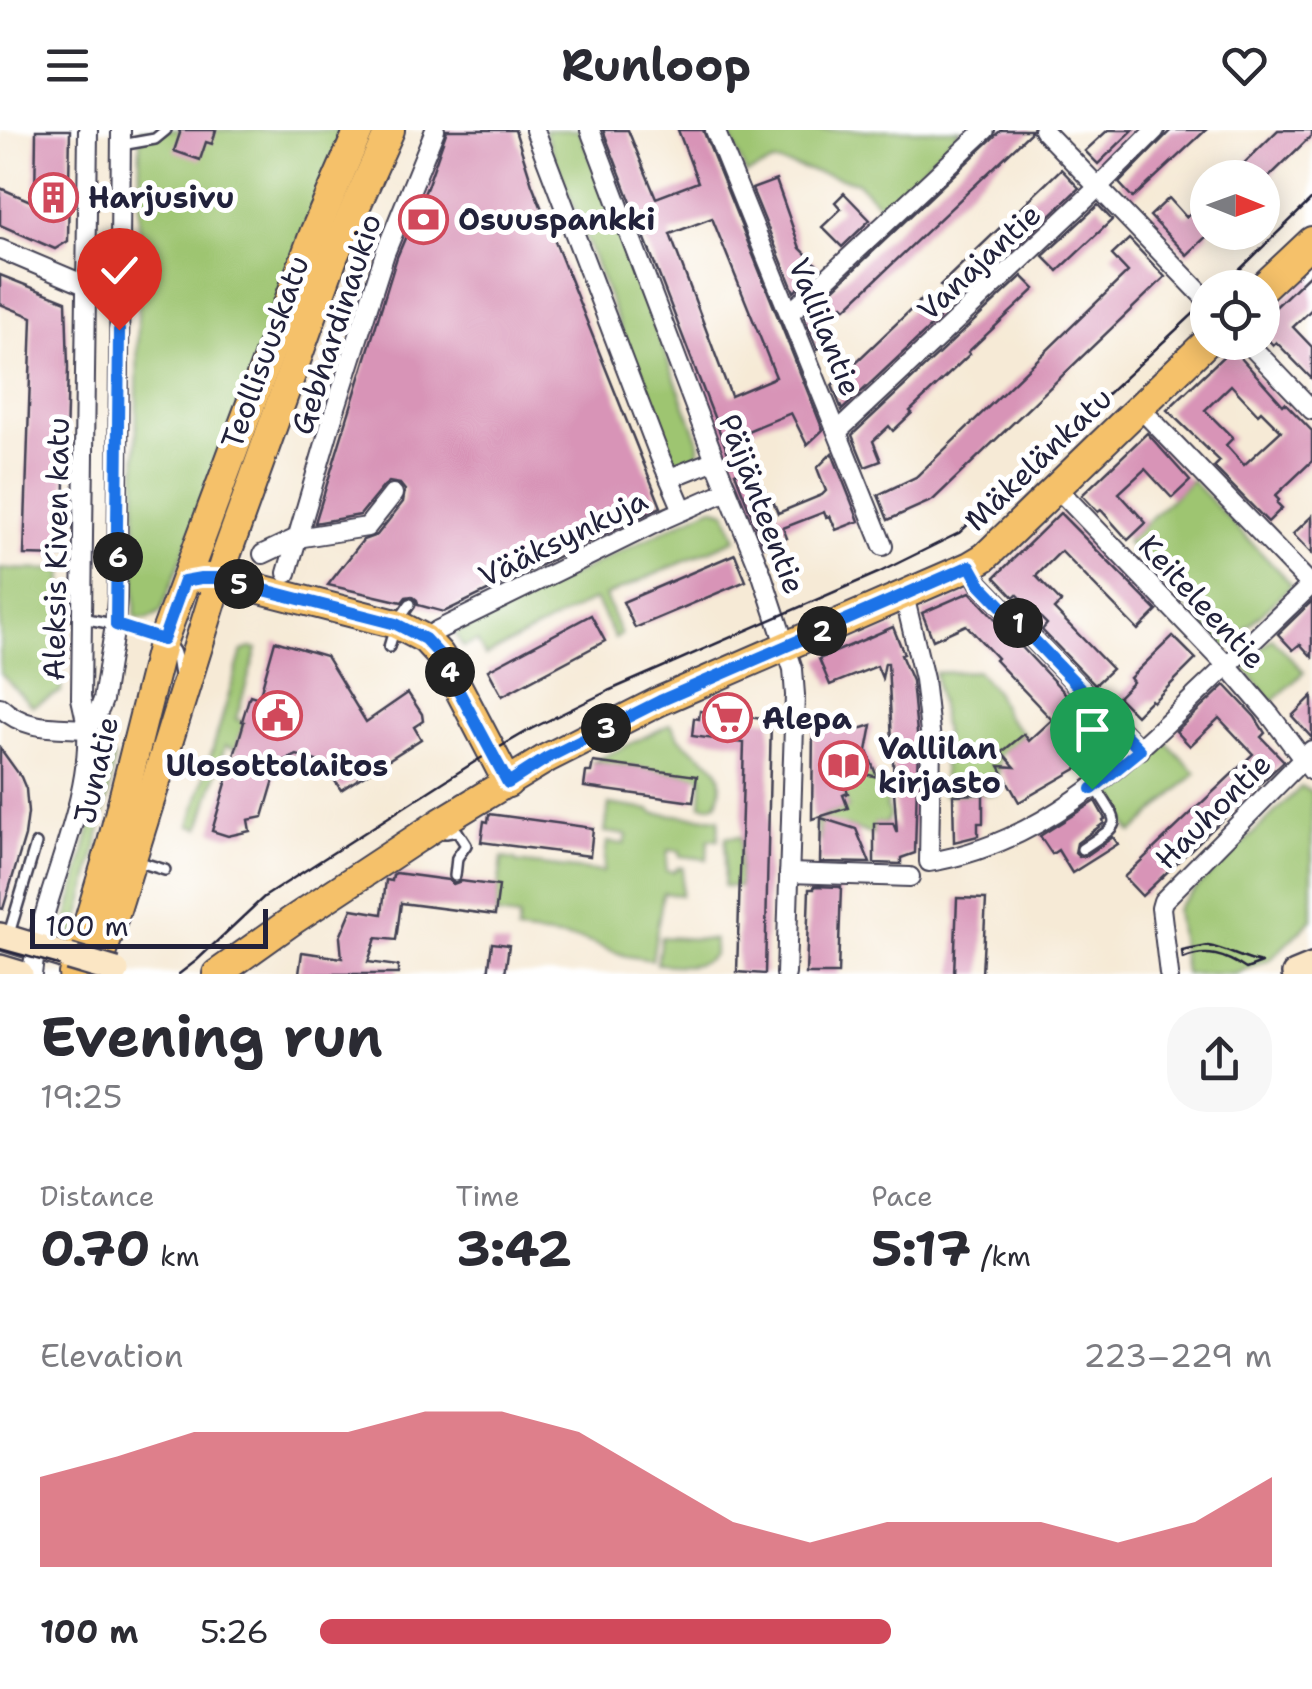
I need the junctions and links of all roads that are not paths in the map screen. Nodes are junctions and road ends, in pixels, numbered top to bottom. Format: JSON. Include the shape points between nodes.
{"nodes":[{"id":1,"x":88,"y":130,"type":"edge"},
{"id":2,"x":166,"y":130,"type":"edge"},
{"id":3,"x":359,"y":130,"type":"edge"},
{"id":4,"x":390,"y":130,"type":"edge"},
{"id":5,"x":435,"y":130,"type":"edge"},
{"id":6,"x":535,"y":130,"type":"edge"},
{"id":7,"x":590,"y":130,"type":"edge"},
{"id":8,"x":715,"y":130,"type":"edge"},
{"id":9,"x":984,"y":130,"type":"edge"},
{"id":10,"x":1043,"y":130,"type":"edge"},
{"id":11,"x":1156,"y":130,"type":"edge"},
{"id":12,"x":121,"y":138,"type":"edge"},
{"id":13,"x":1099,"y":186,"type":"junction"},
{"id":14,"x":1312,"y":241,"type":"edge"},
{"id":15,"x":0,"y":250,"type":"edge"},
{"id":16,"x":1280,"y":271,"type":"edge"},
{"id":17,"x":1190,"y":282,"type":"edge"},
{"id":18,"x":87,"y":286,"type":"junction"},
{"id":19,"x":119,"y":296,"type":"junction"},
{"id":20,"x":790,"y":313,"type":"junction"},
{"id":21,"x":1190,"y":358,"type":"edge"},
{"id":22,"x":1261,"y":360,"type":"edge"},
{"id":23,"x":1139,"y":406,"type":"junction"},
{"id":24,"x":1312,"y":410,"type":"edge"},
{"id":25,"x":838,"y":431,"type":"junction"},
{"id":26,"x":715,"y":460,"type":"junction"},
{"id":27,"x":670,"y":478,"type":"junction"},
{"id":28,"x":1056,"y":487,"type":"junction"},
{"id":29,"x":727,"y":491,"type":"junction"},
{"id":30,"x":393,"y":494,"type":"dead end"},
{"id":31,"x":683,"y":510,"type":"junction"},
{"id":32,"x":297,"y":538,"type":"junction"},
{"id":33,"x":883,"y":546,"type":"dead end"},
{"id":34,"x":263,"y":554,"type":"dead end"},
{"id":35,"x":970,"y":566,"type":"junction"},
{"id":36,"x":287,"y":573,"type":"dead end"},
{"id":37,"x":184,"y":581,"type":"junction"},
{"id":38,"x":1311,"y":584,"type":"edge"},
{"id":39,"x":215,"y":589,"type":"junction"},
{"id":40,"x":904,"y":596,"type":"junction"},
{"id":41,"x":83,"y":618,"type":"junction"},
{"id":42,"x":116,"y":625,"type":"junction"},
{"id":43,"x":425,"y":639,"type":"junction"},
{"id":44,"x":163,"y":640,"type":"junction"},
{"id":45,"x":786,"y":647,"type":"junction"},
{"id":46,"x":1227,"y":666,"type":"junction"},
{"id":47,"x":183,"y":692,"type":"junction"},
{"id":48,"x":0,"y":707,"type":"edge"},
{"id":49,"x":87,"y":729,"type":"junction"},
{"id":50,"x":1140,"y":750,"type":"junction"},
{"id":51,"x":1309,"y":760,"type":"edge"},
{"id":52,"x":508,"y":783,"type":"junction"},
{"id":53,"x":1096,"y":786,"type":"junction"},
{"id":54,"x":440,"y":823,"type":"junction"},
{"id":55,"x":36,"y":844,"type":"dead end"},
{"id":56,"x":1082,"y":849,"type":"dead end"},
{"id":57,"x":130,"y":859,"type":"junction"},
{"id":58,"x":165,"y":870,"type":"dead end"},
{"id":59,"x":789,"y":873,"type":"junction"},
{"id":60,"x":456,"y":876,"type":"dead end"},
{"id":61,"x":910,"y":877,"type":"dead end"},
{"id":62,"x":4,"y":937,"type":"edge"},
{"id":63,"x":35,"y":947,"type":"junction"},
{"id":64,"x":71,"y":966,"type":"edge"},
{"id":65,"x":0,"y":968,"type":"edge"},
{"id":66,"x":1312,"y":968,"type":"edge"},
{"id":67,"x":115,"y":973,"type":"edge"},
{"id":68,"x":20,"y":974,"type":"edge"},
{"id":69,"x":32,"y":974,"type":"edge"},
{"id":70,"x":217,"y":974,"type":"edge"},
{"id":71,"x":786,"y":974,"type":"edge"},
{"id":72,"x":1169,"y":974,"type":"edge"},
{"id":73,"x":1296,"y":974,"type":"edge"}],
"edges":[{"from":1,"to":18,"type":"street","name":"Aleksis Kiven katu"},
{"from":2,"to":12,"type":"lane","via":[[155,139]]},
{"from":3,"to":37,"type":"main road","name":"Teollisuuskatu"},
{"from":4,"to":39,"type":"main road","name":"Teollisuuskatu","via":[[334,256]]},
{"from":5,"to":32,"type":"street","name":"Gebhardinaukio","via":[[385,253]]},
{"from":6,"to":27,"type":"street"},
{"from":7,"to":26,"type":"street","name":"Päijänteentie"},
{"from":8,"to":20,"type":"street","name":"Vallilantie"},
{"from":9,"to":20,"type":"street"},
{"from":10,"to":13,"type":"street"},
{"from":11,"to":13,"type":"street","name":"Vanajantie"},
{"from":12,"to":19,"type":"street","name":"Aleksis Kiven katu"},
{"from":13,"to":17,"type":"street"},
{"from":13,"to":25,"type":"street","name":"Vanajantie"},
{"from":14,"to":16,"type":"main road"},
{"from":15,"to":18,"type":"street"},
{"from":18,"to":19,"type":"street"},
{"from":18,"to":41,"type":"street","name":"Aleksis Kiven katu"},
{"from":19,"to":42,"type":"street","name":"Aleksis Kiven katu"},
{"from":20,"to":25,"type":"street","name":"Vallilantie"},
{"from":21,"to":23,"type":"main road","name":"Mäkelänkatu"},
{"from":22,"to":24,"type":"street"},
{"from":23,"to":28,"type":"main road","name":"Mäkelänkatu"},
{"from":23,"to":38,"type":"street"},
{"from":25,"to":33,"type":"street","name":"Vallilantie"},
{"from":26,"to":27,"type":"street","name":"Vääksynkuja"},
{"from":26,"to":29,"type":"street","name":"Päijänteentie"},
{"from":27,"to":31,"type":"street"},
{"from":28,"to":35,"type":"main road","name":"Mäkelänkatu"},
{"from":28,"to":46,"type":"street","name":"Keiteleentie"},
{"from":29,"to":31,"type":"street","name":"Vääksynkuja"},
{"from":29,"to":45,"type":"street","name":"Päijänteentie"},
{"from":30,"to":32,"type":"street","via":[[367,526]]},
{"from":31,"to":43,"type":"street","name":"Vääksynkuja"},
{"from":32,"to":34,"type":"street"},
{"from":32,"to":36,"type":"street","name":"Gebhardinaukio"},
{"from":35,"to":40,"type":"main road","name":"Mäkelänkatu"},
{"from":35,"to":50,"type":"street"},
{"from":37,"to":39,"type":"main road","via":[[201,578]]},
{"from":37,"to":44,"type":"main road","name":"Junatie"},
{"from":38,"to":46,"type":"street"},
{"from":39,"to":43,"type":"main road","via":[[398,625]]},
{"from":39,"to":47,"type":"main road","name":"Junatie"},
{"from":40,"to":45,"type":"main road","name":"Mäkelänkatu"},
{"from":40,"to":53,"type":"street","via":[[931,741],[929,862],[1022,832]]},
{"from":41,"to":42,"type":"lane"},
{"from":41,"to":49,"type":"street","name":"Aleksis Kiven katu"},
{"from":42,"to":44,"type":"lane"},
{"from":42,"to":49,"type":"street","name":"Aleksis Kiven katu","via":[[100,708]]},
{"from":43,"to":52,"type":"main road","via":[[449,670]]},
{"from":44,"to":47,"type":"lane","via":[[176,655]]},
{"from":44,"to":64,"type":"main road","name":"Junatie","via":[[112,842]]},
{"from":45,"to":52,"type":"main road","name":"Mäkelänkatu","via":[[660,701]]},
{"from":45,"to":59,"type":"street","name":"Päijänteentie","via":[[796,695]]},
{"from":46,"to":50,"type":"street"},
{"from":46,"to":51,"type":"street","name":"Keiteleentie"},
{"from":47,"to":57,"type":"main road","name":"Junatie"},
{"from":48,"to":49,"type":"street","via":[[19,722]]},
{"from":49,"to":63,"type":"street","name":"Aleksis Kiven katu","via":[[80,792]]},
{"from":50,"to":53,"type":"street"},
{"from":51,"to":72,"type":"street","name":"Hauhontie","via":[[1163,900]]},
{"from":52,"to":54,"type":"main road","name":"Mäkelänkatu"},
{"from":53,"to":56,"type":"lane","via":[[1115,823]]},
{"from":54,"to":60,"type":"lane","via":[[466,845]]},
{"from":54,"to":70,"type":"main road","name":"Mäkelänkatu"},
{"from":55,"to":62,"type":"lane"},
{"from":57,"to":58,"type":"lane"},
{"from":57,"to":67,"type":"main road","name":"Junatie"},
{"from":59,"to":61,"type":"street"},
{"from":59,"to":71,"type":"street","name":"Päijänteentie"},
{"from":62,"to":63,"type":"main road"},
{"from":63,"to":64,"type":"main road"},
{"from":63,"to":69,"type":"street","name":"Aleksis Kiven katu"},
{"from":64,"to":67,"type":"main road","bridge":true},
{"from":65,"to":68,"type":"main road"},
{"from":66,"to":73,"type":"main road"}]}
